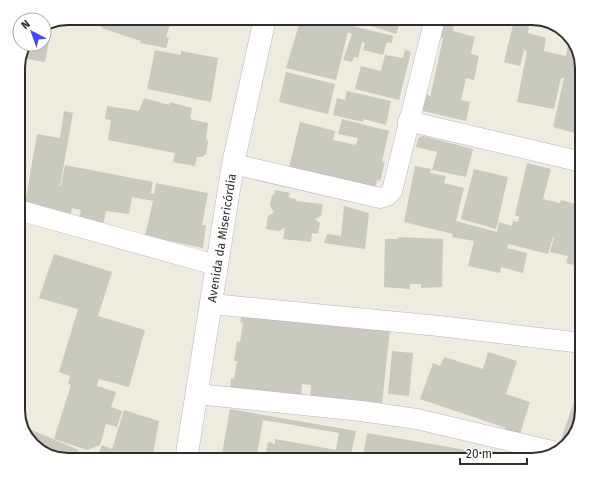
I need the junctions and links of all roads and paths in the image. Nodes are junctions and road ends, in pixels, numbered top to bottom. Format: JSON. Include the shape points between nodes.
{"nodes":[{"id":1,"x":263,"y":25,"type":"edge"},
{"id":2,"x":433,"y":25,"type":"edge"},
{"id":3,"x":408,"y":121,"type":"junction"},
{"id":4,"x":575,"y":160,"type":"edge"},
{"id":5,"x":233,"y":164,"type":"junction"},
{"id":6,"x":25,"y":212,"type":"edge"},
{"id":7,"x":216,"y":265,"type":"junction"},
{"id":8,"x":212,"y":304,"type":"junction"},
{"id":9,"x":575,"y":342,"type":"edge"},
{"id":10,"x":197,"y":394,"type":"junction"},
{"id":11,"x":548,"y":450,"type":"edge"},
{"id":12,"x":187,"y":453,"type":"edge"}],
"edges":[{"from":1,"to":5,"type":"street","name":"Avenida da Misericórdia"},
{"from":2,"to":3,"type":"street"},
{"from":3,"to":4,"type":"street"},
{"from":3,"to":5,"type":"street","via":[[392,190],[387,196],[380,198]]},
{"from":5,"to":7,"type":"street","name":"Avenida da Misericórdia"},
{"from":6,"to":7,"type":"street"},
{"from":7,"to":8,"type":"street","name":"Avenida da Misericórdia"},
{"from":8,"to":9,"type":"street"},
{"from":8,"to":10,"type":"street","name":"Avenida da Misericórdia"},
{"from":10,"to":11,"type":"street","via":[[417,419]]},
{"from":10,"to":12,"type":"street","name":"Avenida da Misericórdia"}]}
